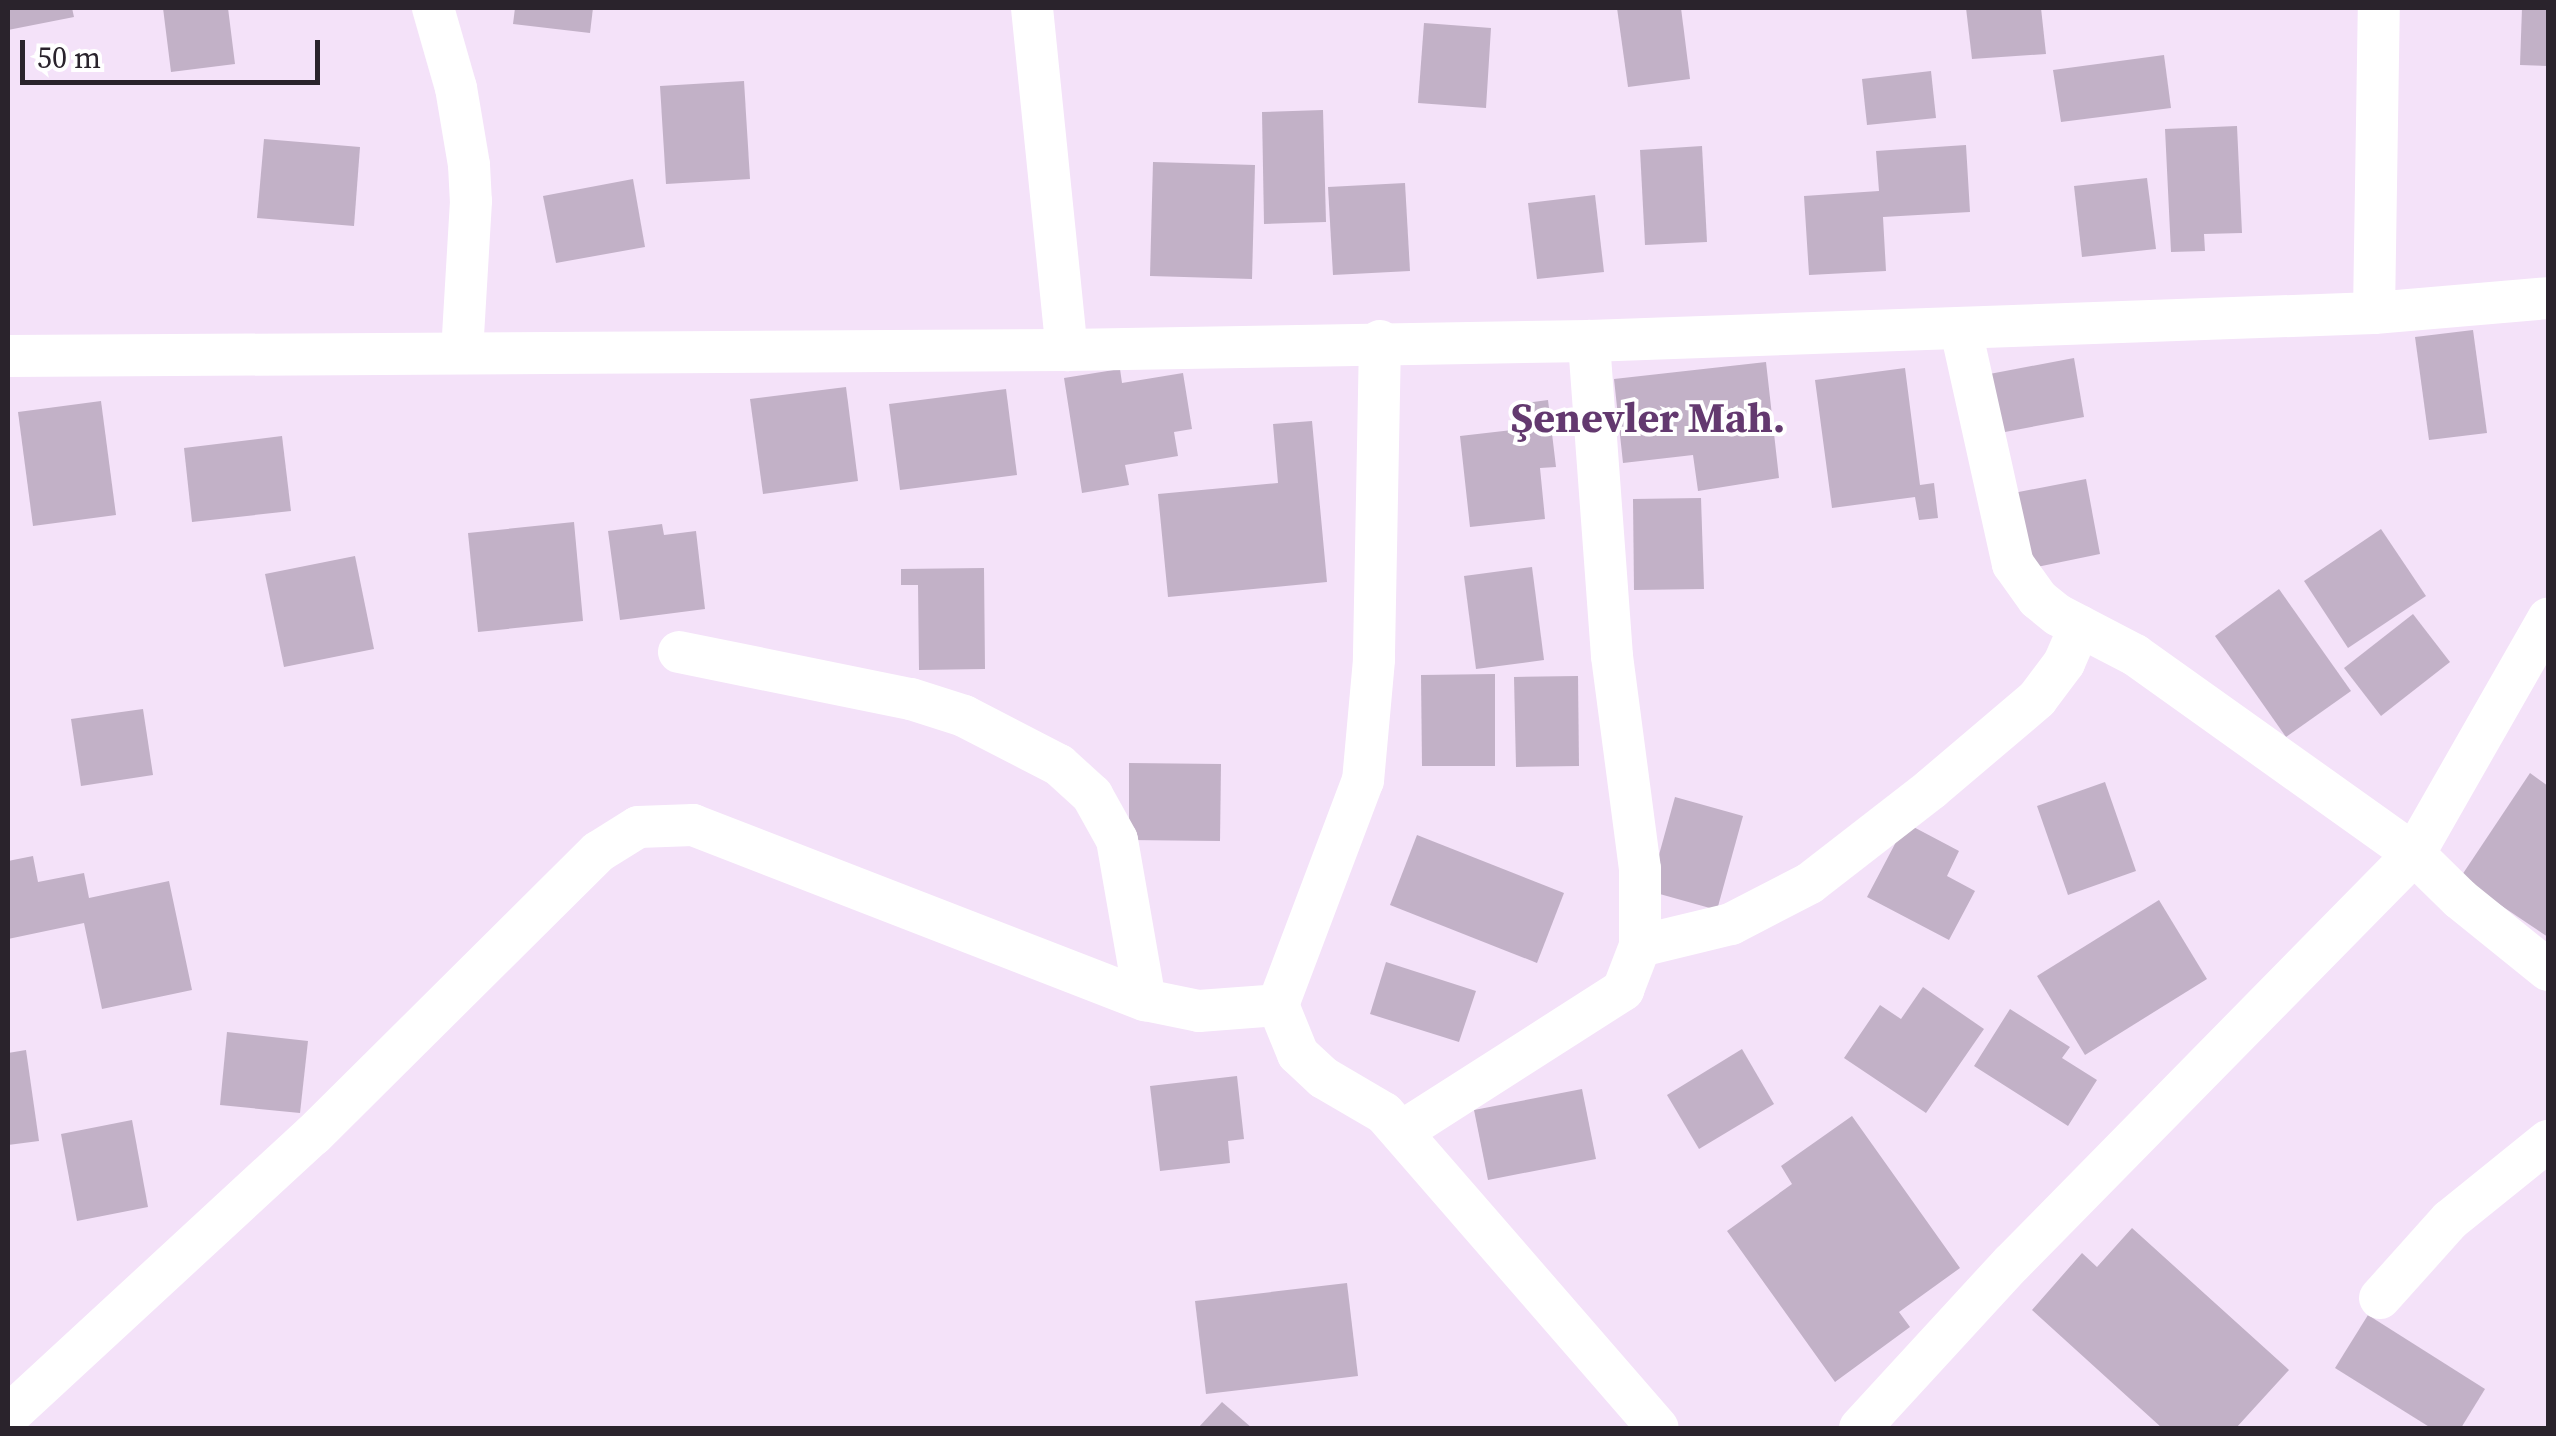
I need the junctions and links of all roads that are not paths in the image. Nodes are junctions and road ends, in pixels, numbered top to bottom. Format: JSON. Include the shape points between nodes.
{"nodes":[{"id":1,"x":434,"y":8,"type":"edge"},
{"id":2,"x":1032,"y":8,"type":"edge"},
{"id":3,"x":2379,"y":8,"type":"edge"},
{"id":4,"x":2548,"y":298,"type":"edge"},
{"id":5,"x":2374,"y":312,"type":"junction"},
{"id":6,"x":1961,"y":330,"type":"junction"},
{"id":7,"x":1589,"y":340,"type":"junction"},
{"id":8,"x":1380,"y":341,"type":"junction"},
{"id":9,"x":1067,"y":350,"type":"junction"},
{"id":10,"x":462,"y":352,"type":"junction"},
{"id":11,"x":8,"y":356,"type":"edge"},
{"id":12,"x":2548,"y":618,"type":"edge"},
{"id":13,"x":2080,"y":626,"type":"junction"},
{"id":14,"x":679,"y":652,"type":"dead end"},
{"id":15,"x":2414,"y":854,"type":"junction"},
{"id":16,"x":1640,"y":946,"type":"junction"},
{"id":17,"x":2548,"y":970,"type":"edge"},
{"id":18,"x":1146,"y":1000,"type":"junction"},
{"id":19,"x":1278,"y":1006,"type":"junction"},
{"id":20,"x":1401,"y":1132,"type":"junction"},
{"id":21,"x":2548,"y":1141,"type":"edge"},
{"id":22,"x":2380,"y":1298,"type":"dead end"},
{"id":23,"x":8,"y":1416,"type":"edge"},
{"id":24,"x":1658,"y":1428,"type":"edge"},
{"id":25,"x":1860,"y":1428,"type":"edge"}],
"edges":[{"from":1,"to":10,"type":"street","via":[[469,165]]},
{"from":2,"to":9,"type":"street"},
{"from":3,"to":5,"type":"street"},
{"from":4,"to":5,"type":"street"},
{"from":5,"to":6,"type":"street"},
{"from":6,"to":7,"type":"street"},
{"from":6,"to":13,"type":"street","via":[[2013,564],[2038,599]]},
{"from":7,"to":8,"type":"street"},
{"from":7,"to":16,"type":"street","via":[[1612,656],[1640,869]]},
{"from":8,"to":9,"type":"street"},
{"from":8,"to":19,"type":"street","via":[[1374,660],[1363,780]]},
{"from":9,"to":10,"type":"street"},
{"from":10,"to":11,"type":"street"},
{"from":12,"to":15,"type":"street"},
{"from":13,"to":15,"type":"street","via":[[2135,655]]},
{"from":13,"to":16,"type":"street","via":[[2037,698],[1810,882],[1731,924]]},
{"from":14,"to":18,"type":"street","via":[[911,698],[964,716],[1059,765],[1092,795],[1118,840]]},
{"from":15,"to":17,"type":"street"},
{"from":15,"to":25,"type":"street","via":[[2011,1264]]},
{"from":16,"to":20,"type":"street","via":[[1623,990]]},
{"from":18,"to":19,"type":"street","via":[[1199,1011]]},
{"from":18,"to":23,"type":"street","via":[[692,825],[638,827],[598,852],[313,1134]]},
{"from":19,"to":20,"type":"street","via":[[1298,1054],[1324,1078],[1384,1112]]},
{"from":20,"to":24,"type":"street"},
{"from":21,"to":22,"type":"street","via":[[2450,1220]]}]}
